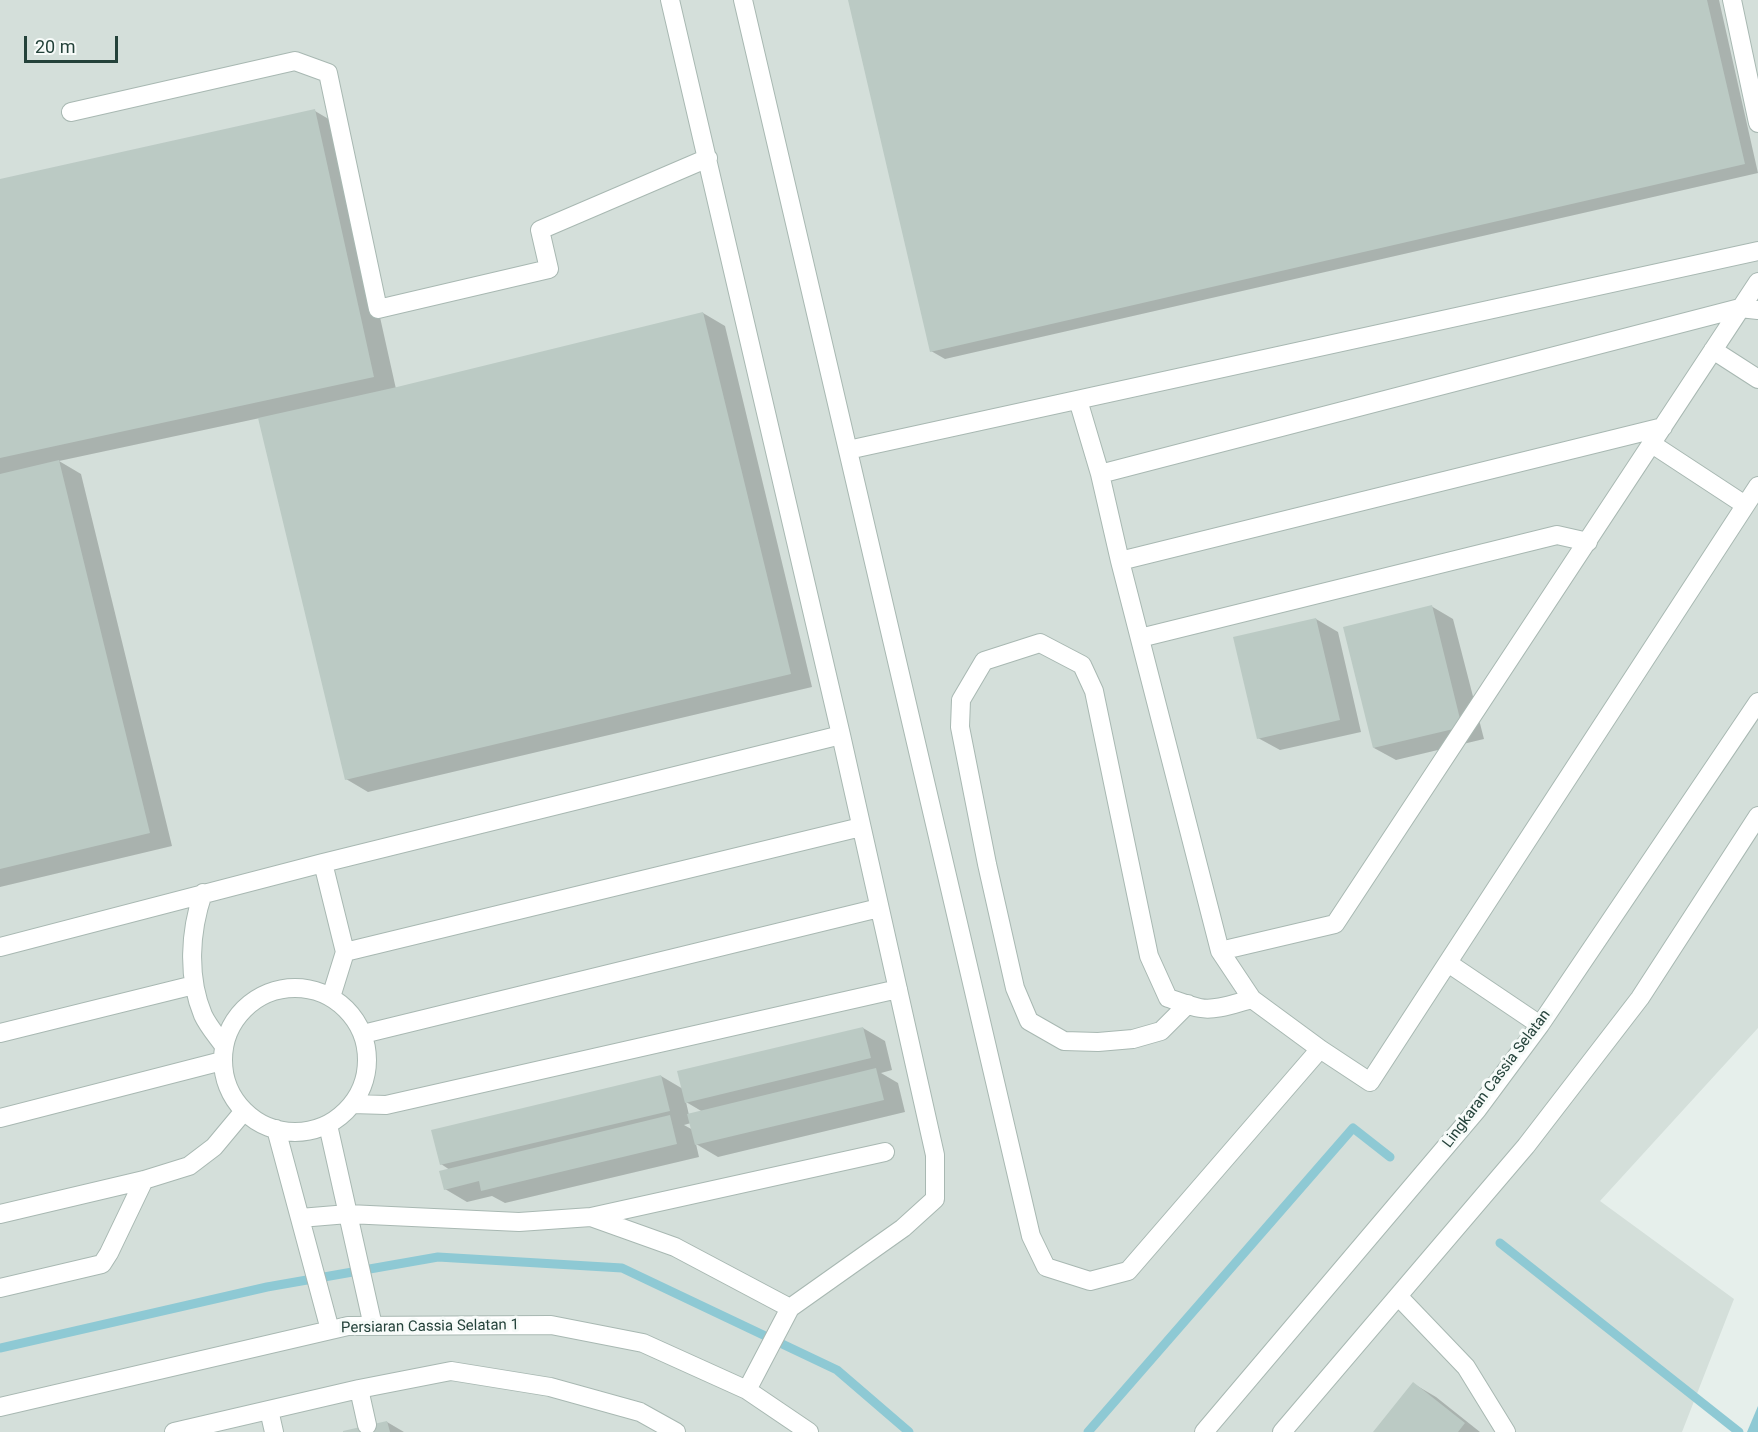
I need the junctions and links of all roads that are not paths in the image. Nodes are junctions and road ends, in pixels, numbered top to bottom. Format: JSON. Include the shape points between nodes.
{"nodes":[{"id":1,"x":670,"y":0,"type":"edge"},
{"id":2,"x":743,"y":0,"type":"edge"},
{"id":3,"x":1732,"y":0,"type":"edge"},
{"id":4,"x":71,"y":112,"type":"dead end"},
{"id":5,"x":1758,"y":123,"type":"edge"},
{"id":6,"x":708,"y":158,"type":"junction"},
{"id":7,"x":1758,"y":251,"type":"edge"},
{"id":8,"x":1758,"y":282,"type":"edge"},
{"id":9,"x":1740,"y":308,"type":"junction"},
{"id":10,"x":1758,"y":310,"type":"edge"},
{"id":11,"x":1713,"y":350,"type":"junction"},
{"id":12,"x":1758,"y":379,"type":"edge"},
{"id":13,"x":1078,"y":400,"type":"junction"},
{"id":14,"x":1664,"y":427,"type":"junction"},
{"id":15,"x":1652,"y":444,"type":"junction"},
{"id":16,"x":848,"y":450,"type":"junction"},
{"id":17,"x":1100,"y":474,"type":"junction"},
{"id":18,"x":1758,"y":486,"type":"edge"},
{"id":19,"x":1745,"y":505,"type":"junction"},
{"id":20,"x":1588,"y":542,"type":"junction"},
{"id":21,"x":1120,"y":561,"type":"junction"},
{"id":22,"x":1140,"y":638,"type":"junction"},
{"id":23,"x":1758,"y":702,"type":"edge"},
{"id":24,"x":841,"y":735,"type":"junction"},
{"id":25,"x":1758,"y":816,"type":"edge"},
{"id":26,"x":861,"y":827,"type":"junction"},
{"id":27,"x":322,"y":863,"type":"junction"},
{"id":28,"x":203,"y":893,"type":"junction"},
{"id":29,"x":879,"y":908,"type":"junction"},
{"id":30,"x":0,"y":947,"type":"edge"},
{"id":31,"x":1221,"y":951,"type":"junction"},
{"id":32,"x":345,"y":952,"type":"junction"},
{"id":33,"x":1448,"y":963,"type":"junction"},
{"id":34,"x":194,"y":984,"type":"junction"},
{"id":35,"x":898,"y":989,"type":"junction"},
{"id":36,"x":332,"y":996,"type":"junction"},
{"id":37,"x":1252,"y":999,"type":"junction"},
{"id":38,"x":1188,"y":1004,"type":"junction"},
{"id":39,"x":1540,"y":1025,"type":"junction"},
{"id":40,"x":0,"y":1033,"type":"edge"},
{"id":41,"x":363,"y":1034,"type":"junction"},
{"id":42,"x":1320,"y":1049,"type":"junction"},
{"id":43,"x":223,"y":1054,"type":"junction"},
{"id":44,"x":352,"y":1104,"type":"junction"},
{"id":45,"x":244,"y":1111,"type":"junction"},
{"id":46,"x":0,"y":1118,"type":"edge"},
{"id":47,"x":328,"y":1125,"type":"junction"},
{"id":48,"x":276,"y":1129,"type":"junction"},
{"id":49,"x":885,"y":1152,"type":"dead end"},
{"id":50,"x":144,"y":1180,"type":"junction"},
{"id":51,"x":0,"y":1214,"type":"edge"},
{"id":52,"x":348,"y":1214,"type":"junction"},
{"id":53,"x":591,"y":1217,"type":"junction"},
{"id":54,"x":300,"y":1218,"type":"junction"},
{"id":55,"x":0,"y":1288,"type":"edge"},
{"id":56,"x":1398,"y":1296,"type":"junction"},
{"id":57,"x":790,"y":1308,"type":"junction"},
{"id":58,"x":373,"y":1326,"type":"junction"},
{"id":59,"x":330,"y":1330,"type":"junction"},
{"id":60,"x":750,"y":1384,"type":"junction"},
{"id":61,"x":359,"y":1389,"type":"junction"},
{"id":62,"x":0,"y":1407,"type":"edge"},
{"id":63,"x":269,"y":1410,"type":"junction"},
{"id":64,"x":367,"y":1425,"type":"dead end"},
{"id":65,"x":174,"y":1432,"type":"edge"},
{"id":66,"x":274,"y":1432,"type":"edge"},
{"id":67,"x":676,"y":1432,"type":"edge"},
{"id":68,"x":808,"y":1432,"type":"edge"},
{"id":69,"x":1204,"y":1432,"type":"edge"},
{"id":70,"x":1282,"y":1432,"type":"edge"},
{"id":71,"x":1506,"y":1432,"type":"edge"}],
"edges":[{"from":1,"to":6,"type":"street"},
{"from":2,"to":16,"type":"street"},
{"from":3,"to":5,"type":"street"},
{"from":4,"to":6,"type":"street","via":[[295,61],[328,73],[378,309],[549,269],[540,230]]},
{"from":6,"to":24,"type":"street"},
{"from":7,"to":13,"type":"street"},
{"from":8,"to":9,"type":"street"},
{"from":9,"to":10,"type":"street"},
{"from":9,"to":11,"type":"street"},
{"from":9,"to":17,"type":"street"},
{"from":11,"to":12,"type":"street"},
{"from":11,"to":14,"type":"street"},
{"from":13,"to":16,"type":"street"},
{"from":13,"to":17,"type":"street"},
{"from":14,"to":15,"type":"street"},
{"from":14,"to":21,"type":"street"},
{"from":15,"to":19,"type":"street"},
{"from":15,"to":20,"type":"street"},
{"from":16,"to":42,"type":"street","via":[[1028,1224],[1046,1267],[1090,1281],[1128,1271]]},
{"from":17,"to":21,"type":"street"},
{"from":18,"to":19,"type":"street"},
{"from":19,"to":33,"type":"street"},
{"from":20,"to":22,"type":"street","via":[[1557,535]]},
{"from":20,"to":31,"type":"street","via":[[1335,924]]},
{"from":21,"to":22,"type":"street"},
{"from":22,"to":31,"type":"street"},
{"from":23,"to":39,"type":"street","name":"Lingkaran Cassia Selatan"},
{"from":24,"to":26,"type":"street"},
{"from":24,"to":27,"type":"street"},
{"from":25,"to":56,"type":"street","via":[[1640,998],[1526,1146]]},
{"from":26,"to":29,"type":"street"},
{"from":26,"to":32,"type":"street"},
{"from":27,"to":28,"type":"street"},
{"from":27,"to":32,"type":"street"},
{"from":28,"to":30,"type":"street"},
{"from":28,"to":34,"type":"street","via":[[196,913]]},
{"from":29,"to":35,"type":"street"},
{"from":29,"to":41,"type":"street"},
{"from":31,"to":37,"type":"street"},
{"from":32,"to":36,"type":"street"},
{"from":33,"to":39,"type":"street"},
{"from":33,"to":42,"type":"street","via":[[1370,1083]]},
{"from":34,"to":40,"type":"street"},
{"from":34,"to":43,"type":"street","via":[[204,1017]]},
{"from":35,"to":44,"type":"street","via":[[386,1105]]},
{"from":35,"to":57,"type":"street","via":[[935,1155],[935,1199],[903,1228]]},
{"from":36,"to":41,"type":"street","via":[[351,1012]]},
{"from":36,"to":43,"type":"street","via":[[310,988],[265,993],[246,1006],[232,1024]]},
{"from":37,"to":38,"type":"street","via":[[1201,1008]]},
{"from":37,"to":42,"type":"street"},
{"from":38,"to":38,"type":"street","via":[[1161,1031],[1133,1039],[1064,1041],[1029,1021],[1015,988],[960,727],[961,700],[984,661],[1040,643],[1082,665],[1094,691],[1149,956],[1168,998]]},
{"from":39,"to":69,"type":"street","name":"Lingkaran Cassia Selatan","via":[[1478,1110]]},
{"from":41,"to":44,"type":"street","via":[[369,1058],[364,1083]]},
{"from":43,"to":45,"type":"street","via":[[225,1079]]},
{"from":43,"to":46,"type":"street"},
{"from":44,"to":47,"type":"street"},
{"from":45,"to":48,"type":"street"},
{"from":45,"to":50,"type":"street","via":[[214,1147],[189,1166]]},
{"from":47,"to":48,"type":"street","via":[[293,1132]]},
{"from":47,"to":52,"type":"street"},
{"from":48,"to":54,"type":"street"},
{"from":49,"to":53,"type":"street"},
{"from":50,"to":51,"type":"street"},
{"from":50,"to":55,"type":"street","via":[[102,1264]]},
{"from":52,"to":53,"type":"street","via":[[519,1222]]},
{"from":52,"to":54,"type":"street"},
{"from":52,"to":58,"type":"street"},
{"from":53,"to":57,"type":"street","via":[[675,1247]]},
{"from":54,"to":59,"type":"street"},
{"from":56,"to":70,"type":"street"},
{"from":56,"to":71,"type":"street","via":[[1466,1368]]},
{"from":57,"to":60,"type":"street"},
{"from":58,"to":59,"type":"street","name":"Persiaran Cassia Selatan 1"},
{"from":58,"to":60,"type":"street","name":"Persiaran Cassia Selatan 1","via":[[551,1325],[643,1343]]},
{"from":59,"to":62,"type":"street","name":"Persiaran Cassia Selatan 1"},
{"from":60,"to":68,"type":"street","name":"Persiaran Cassia Selatan 1"},
{"from":61,"to":63,"type":"street"},
{"from":61,"to":64,"type":"street"},
{"from":61,"to":67,"type":"street","via":[[451,1371],[561,1390],[640,1412]]},
{"from":63,"to":65,"type":"street"},
{"from":63,"to":66,"type":"street"}]}
